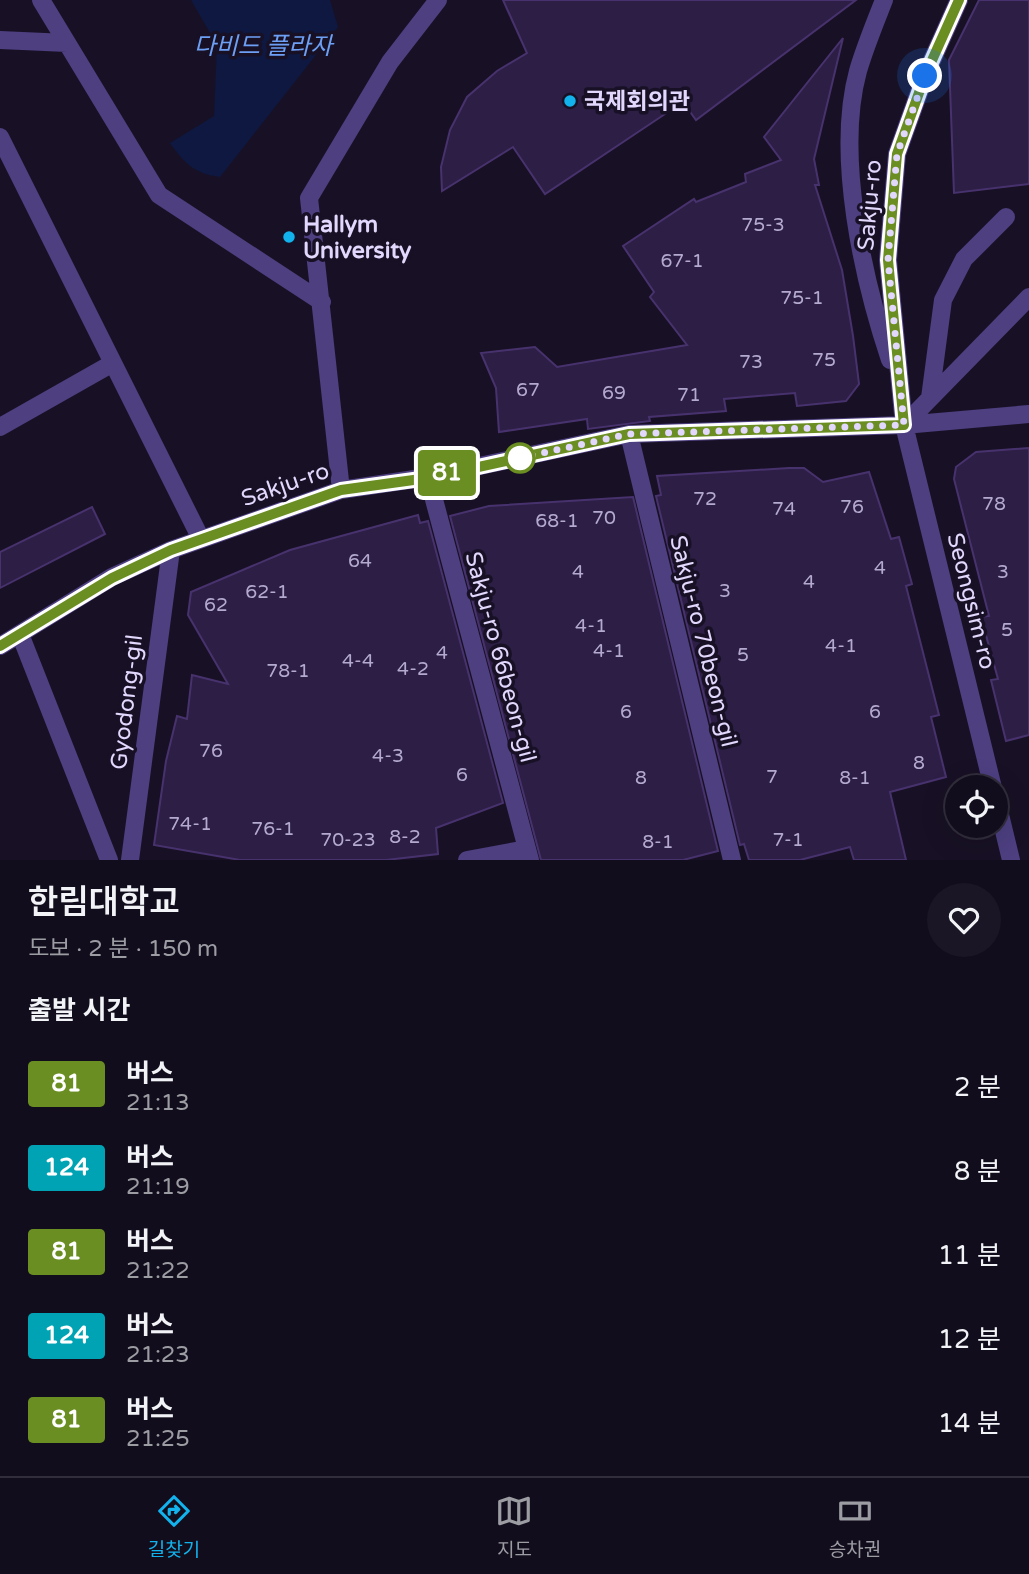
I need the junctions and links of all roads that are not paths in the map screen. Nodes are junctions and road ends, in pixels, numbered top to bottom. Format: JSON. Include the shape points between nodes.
{"nodes":[{"id":1,"x":41,"y":0,"type":"edge"},
{"id":2,"x":438,"y":0,"type":"edge"},
{"id":3,"x":884,"y":0,"type":"edge"},
{"id":4,"x":959,"y":0,"type":"edge"},
{"id":5,"x":0,"y":40,"type":"edge"},
{"id":6,"x":67,"y":43,"type":"junction"},
{"id":7,"x":0,"y":137,"type":"edge"},
{"id":8,"x":1006,"y":217,"type":"dead end"},
{"id":9,"x":1029,"y":297,"type":"edge"},
{"id":10,"x":322,"y":302,"type":"junction"},
{"id":11,"x":113,"y":363,"type":"junction"},
{"id":12,"x":901,"y":394,"type":"junction"},
{"id":13,"x":930,"y":398,"type":"junction"},
{"id":14,"x":1029,"y":414,"type":"edge"},
{"id":15,"x":904,"y":425,"type":"junction"},
{"id":16,"x":0,"y":427,"type":"edge"},
{"id":17,"x":629,"y":434,"type":"junction"},
{"id":18,"x":428,"y":478,"type":"junction"},
{"id":19,"x":341,"y":490,"type":"junction"},
{"id":20,"x":201,"y":538,"type":"junction"},
{"id":21,"x":171,"y":550,"type":"junction"},
{"id":22,"x":20,"y":634,"type":"junction"},
{"id":23,"x":0,"y":646,"type":"edge"},
{"id":24,"x":990,"y":775,"type":"edge"},
{"id":25,"x":1006,"y":838,"type":"edge"},
{"id":26,"x":528,"y":854,"type":"edge"},
{"id":27,"x":109,"y":860,"type":"edge"},
{"id":28,"x":130,"y":860,"type":"edge"},
{"id":29,"x":467,"y":860,"type":"edge"},
{"id":30,"x":732,"y":860,"type":"edge"},
{"id":31,"x":1011,"y":860,"type":"edge"}],
"edges":[{"from":1,"to":6,"type":"street"},
{"from":2,"to":10,"type":"street","via":[[390,62],[309,198]]},
{"from":3,"to":12,"type":"street","via":[[858,72],[848,157],[873,309]]},
{"from":4,"to":12,"type":"street","name":"Sakju-ro","via":[[897,154],[888,260]]},
{"from":5,"to":6,"type":"street"},
{"from":6,"to":10,"type":"street","via":[[159,195]]},
{"from":7,"to":11,"type":"street"},
{"from":8,"to":13,"type":"street","via":[[964,259],[943,300]]},
{"from":9,"to":13,"type":"street"},
{"from":10,"to":19,"type":"street"},
{"from":11,"to":16,"type":"street"},
{"from":11,"to":20,"type":"street"},
{"from":12,"to":15,"type":"street","name":"Sakju-ro"},
{"from":13,"to":15,"type":"street"},
{"from":14,"to":15,"type":"street","name":"Sakju-ro"},
{"from":15,"to":17,"type":"street","name":"Sakju-ro"},
{"from":15,"to":24,"type":"street","name":"Seongsim-ro"},
{"from":17,"to":18,"type":"street","name":"Sakju-ro"},
{"from":17,"to":30,"type":"street","name":"Sakju-ro 70beon-gil"},
{"from":18,"to":19,"type":"street","name":"Sakju-ro"},
{"from":18,"to":26,"type":"street","name":"Sakju-ro 66beon-gil"},
{"from":19,"to":20,"type":"street","name":"Sakju-ro"},
{"from":20,"to":21,"type":"street","name":"Sakju-ro"},
{"from":21,"to":22,"type":"street","name":"Sakju-ro","via":[[112,578]]},
{"from":21,"to":28,"type":"street","name":"Gyodong-gil"},
{"from":22,"to":23,"type":"street","name":"Sakju-ro"},
{"from":22,"to":27,"type":"street","name":"Gyodong-gil"},
{"from":25,"to":31,"type":"street"},
{"from":26,"to":29,"type":"street","name":"Sakju-ro 66beon-gil"}]}
